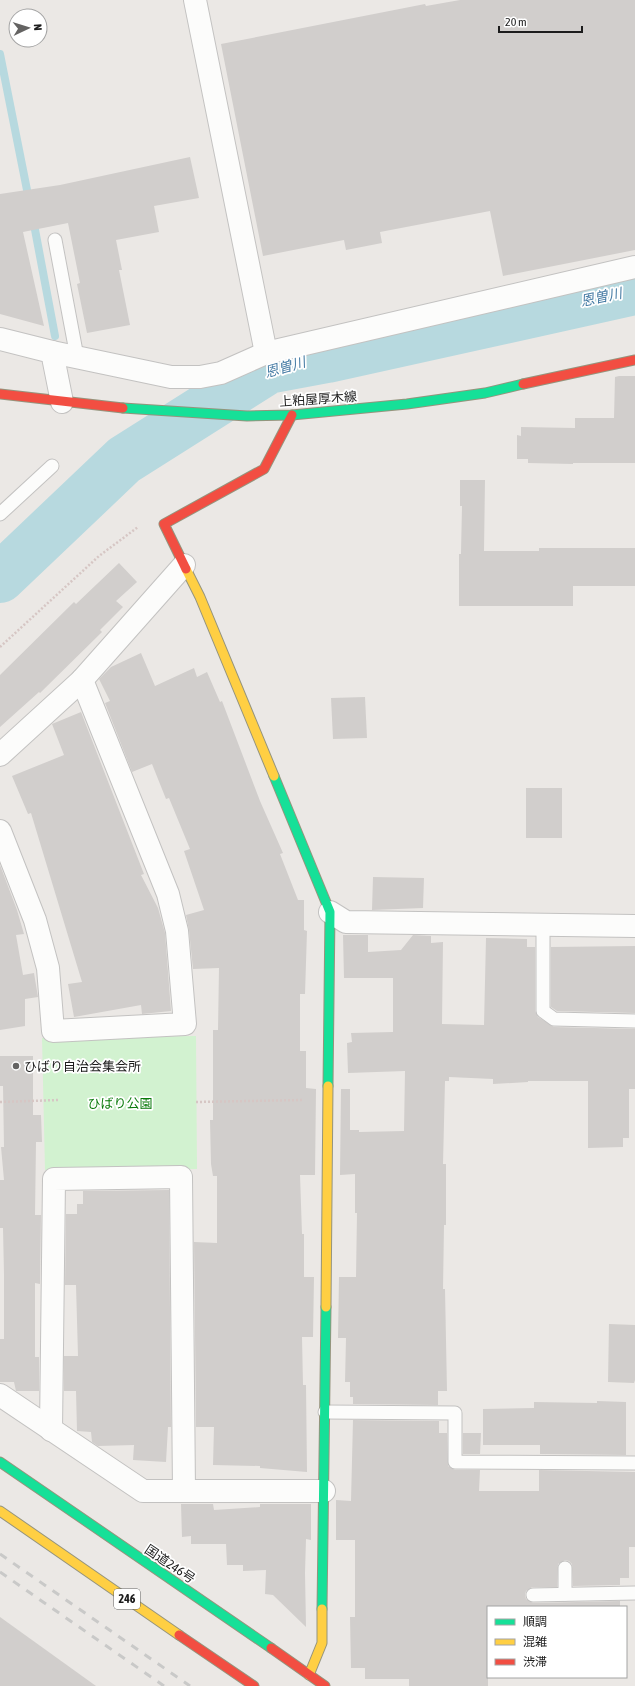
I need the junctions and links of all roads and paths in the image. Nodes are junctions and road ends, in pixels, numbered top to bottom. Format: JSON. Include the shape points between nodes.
{"nodes":[{"id":1,"x":195,"y":0,"type":"edge"},
{"id":2,"x":55,"y":240,"type":"dead end"},
{"id":3,"x":635,"y":267,"type":"edge"},
{"id":4,"x":0,"y":338,"type":"edge"},
{"id":5,"x":52,"y":352,"type":"junction"},
{"id":6,"x":266,"y":353,"type":"junction"},
{"id":7,"x":77,"y":357,"type":"junction"},
{"id":8,"x":635,"y":360,"type":"edge"},
{"id":9,"x":0,"y":394,"type":"edge"},
{"id":10,"x":62,"y":402,"type":"junction"},
{"id":11,"x":292,"y":415,"type":"junction"},
{"id":12,"x":52,"y":466,"type":"dead end"},
{"id":13,"x":0,"y":514,"type":"edge"},
{"id":14,"x":164,"y":524,"type":"junction"},
{"id":15,"x":184,"y":565,"type":"junction"},
{"id":16,"x":0,"y":647,"type":"edge"},
{"id":17,"x":82,"y":680,"type":"junction"},
{"id":18,"x":0,"y":755,"type":"edge"},
{"id":19,"x":0,"y":831,"type":"edge"},
{"id":20,"x":330,"y":912,"type":"junction"},
{"id":21,"x":543,"y":924,"type":"junction"},
{"id":22,"x":635,"y":926,"type":"edge"},
{"id":23,"x":635,"y":1021,"type":"edge"},
{"id":24,"x":60,"y":1100,"type":"dead end"},
{"id":25,"x":328,"y":1100,"type":"junction"},
{"id":26,"x":0,"y":1102,"type":"edge"},
{"id":27,"x":196,"y":1102,"type":"dead end"},
{"id":28,"x":0,"y":1395,"type":"edge"},
{"id":29,"x":325,"y":1412,"type":"junction"},
{"id":30,"x":51,"y":1430,"type":"junction"},
{"id":31,"x":0,"y":1462,"type":"edge"},
{"id":32,"x":635,"y":1463,"type":"edge"},
{"id":33,"x":184,"y":1491,"type":"junction"},
{"id":34,"x":324,"y":1491,"type":"junction"},
{"id":35,"x":0,"y":1511,"type":"edge"},
{"id":36,"x":565,"y":1568,"type":"dead end"},
{"id":37,"x":635,"y":1593,"type":"edge"},
{"id":38,"x":565,"y":1594,"type":"junction"},
{"id":39,"x":533,"y":1595,"type":"dead end"},
{"id":40,"x":310,"y":1675,"type":"junction"},
{"id":41,"x":254,"y":1686,"type":"edge"},
{"id":42,"x":325,"y":1686,"type":"edge"}],
"edges":[{"from":1,"to":6,"type":"street"},
{"from":2,"to":7,"type":"lane"},
{"from":3,"to":6,"type":"street"},
{"from":4,"to":5,"type":"street"},
{"from":5,"to":7,"type":"street"},
{"from":5,"to":10,"type":"street"},
{"from":6,"to":7,"type":"street","via":[[221,373],[200,377],[171,377]]},
{"from":8,"to":11,"type":"main road","name":"上粕屋厚木線","via":[[485,393],[407,404]]},
{"from":9,"to":10,"type":"main road","name":"上粕屋厚木線"},
{"from":10,"to":11,"type":"main road","name":"上粕屋厚木線","via":[[148,411],[247,416]]},
{"from":11,"to":14,"type":"main road","via":[[264,469]]},
{"from":12,"to":13,"type":"lane"},
{"from":14,"to":15,"type":"main road"},
{"from":14,"to":16,"type":"path","via":[[148,522],[120,540],[99,556]]},
{"from":15,"to":17,"type":"street"},
{"from":15,"to":20,"type":"main road","via":[[200,597]]},
{"from":17,"to":18,"type":"street"},
{"from":17,"to":19,"type":"street","via":[[168,894],[177,931],[185,1024],[53,1031],[48,968],[35,920]]},
{"from":20,"to":21,"type":"street","via":[[346,922]]},
{"from":20,"to":25,"type":"main road"},
{"from":21,"to":22,"type":"street"},
{"from":21,"to":23,"type":"lane","via":[[543,1011],[554,1019]]},
{"from":24,"to":26,"type":"path"},
{"from":25,"to":27,"type":"path"},
{"from":25,"to":29,"type":"main road"},
{"from":28,"to":30,"type":"street"},
{"from":29,"to":32,"type":"lane","via":[[455,1413],[455,1462]]},
{"from":29,"to":34,"type":"main road"},
{"from":30,"to":33,"type":"street","via":[[143,1491]]},
{"from":30,"to":33,"type":"street","via":[[54,1179],[180,1177]]},
{"from":31,"to":40,"type":"main road","name":"国道246号"},
{"from":33,"to":34,"type":"street"},
{"from":34,"to":40,"type":"main road","via":[[322,1643]]},
{"from":35,"to":41,"type":"main road","number":"246"},
{"from":36,"to":38,"type":"lane"},
{"from":37,"to":38,"type":"lane"},
{"from":38,"to":39,"type":"lane"},
{"from":40,"to":42,"type":"main road","name":"国道246号"}]}
